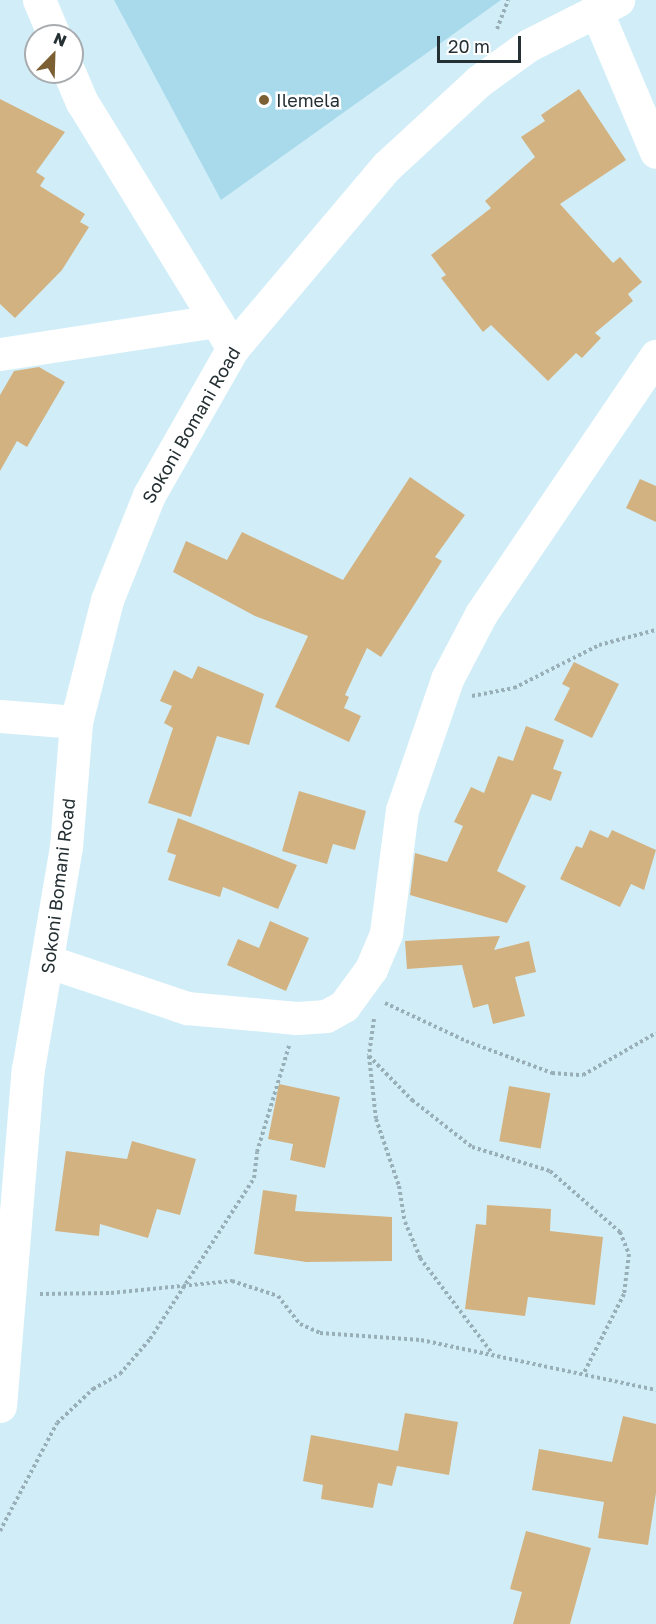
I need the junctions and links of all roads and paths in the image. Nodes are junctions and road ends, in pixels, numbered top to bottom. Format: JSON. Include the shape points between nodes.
{"nodes":[{"id":1,"x":39,"y":0,"type":"edge"},
{"id":2,"x":607,"y":5,"type":"edge"},
{"id":3,"x":49,"y":24,"type":"edge"},
{"id":4,"x":74,"y":84,"type":"edge"},
{"id":5,"x":656,"y":152,"type":"edge"},
{"id":6,"x":225,"y":334,"type":"junction"},
{"id":7,"x":0,"y":354,"type":"edge"},
{"id":8,"x":656,"y":356,"type":"edge"},
{"id":9,"x":656,"y":630,"type":"edge"},
{"id":10,"x":467,"y":699,"type":"dead end"},
{"id":11,"x":0,"y":716,"type":"edge"},
{"id":12,"x":76,"y":722,"type":"junction"},
{"id":13,"x":50,"y":962,"type":"junction"},
{"id":14,"x":382,"y":994,"type":"dead end"},
{"id":15,"x":381,"y":1002,"type":"junction"},
{"id":16,"x":297,"y":1018,"type":"junction"},
{"id":17,"x":656,"y":1033,"type":"edge"},
{"id":18,"x":369,"y":1056,"type":"junction"},
{"id":19,"x":188,"y":1288,"type":"junction"},
{"id":20,"x":9,"y":1294,"type":"junction"},
{"id":21,"x":491,"y":1352,"type":"junction"},
{"id":22,"x":584,"y":1373,"type":"junction"},
{"id":23,"x":656,"y":1390,"type":"edge"},
{"id":24,"x":0,"y":1406,"type":"edge"},
{"id":25,"x":0,"y":1532,"type":"edge"}],
"edges":[{"from":1,"to":3,"type":"street"},
{"from":2,"to":5,"type":"street"},
{"from":2,"to":6,"type":"street","name":"Sokoni Bomani Road","via":[[529,45],[421,135],[309,253]]},
{"from":4,"to":6,"type":"street"},
{"from":6,"to":7,"type":"street"},
{"from":6,"to":12,"type":"street","name":"Sokoni Bomani Road","via":[[149,495],[107,600]]},
{"from":8,"to":16,"type":"street","via":[[481,614],[447,679],[413,766],[386,933],[371,969],[344,1006],[326,1016]]},
{"from":9,"to":10,"type":"path","via":[[599,645],[514,688]]},
{"from":11,"to":12,"type":"street"},
{"from":12,"to":13,"type":"street","name":"Sokoni Bomani Road"},
{"from":13,"to":16,"type":"street","via":[[187,1008]]},
{"from":13,"to":20,"type":"street","name":"Sokoni Bomani Road","via":[[28,1069]]},
{"from":14,"to":15,"type":"path"},
{"from":15,"to":17,"type":"path","via":[[552,1073],[583,1075]]},
{"from":15,"to":18,"type":"path"},
{"from":16,"to":19,"type":"path","via":[[257,1152],[254,1178],[219,1228]]},
{"from":18,"to":21,"type":"path","via":[[376,1119],[399,1186],[405,1222],[420,1258]]},
{"from":18,"to":22,"type":"path","via":[[420,1107],[472,1147],[550,1172],[620,1232],[629,1254],[624,1294]]},
{"from":19,"to":20,"type":"path"},
{"from":19,"to":21,"type":"path","via":[[232,1281],[258,1286],[278,1296],[300,1324],[320,1333]]},
{"from":19,"to":25,"type":"path","via":[[120,1374],[93,1389],[57,1423]]},
{"from":20,"to":24,"type":"street","name":"Sokoni Bomani Road"},
{"from":21,"to":22,"type":"path"},
{"from":22,"to":23,"type":"path"}]}
